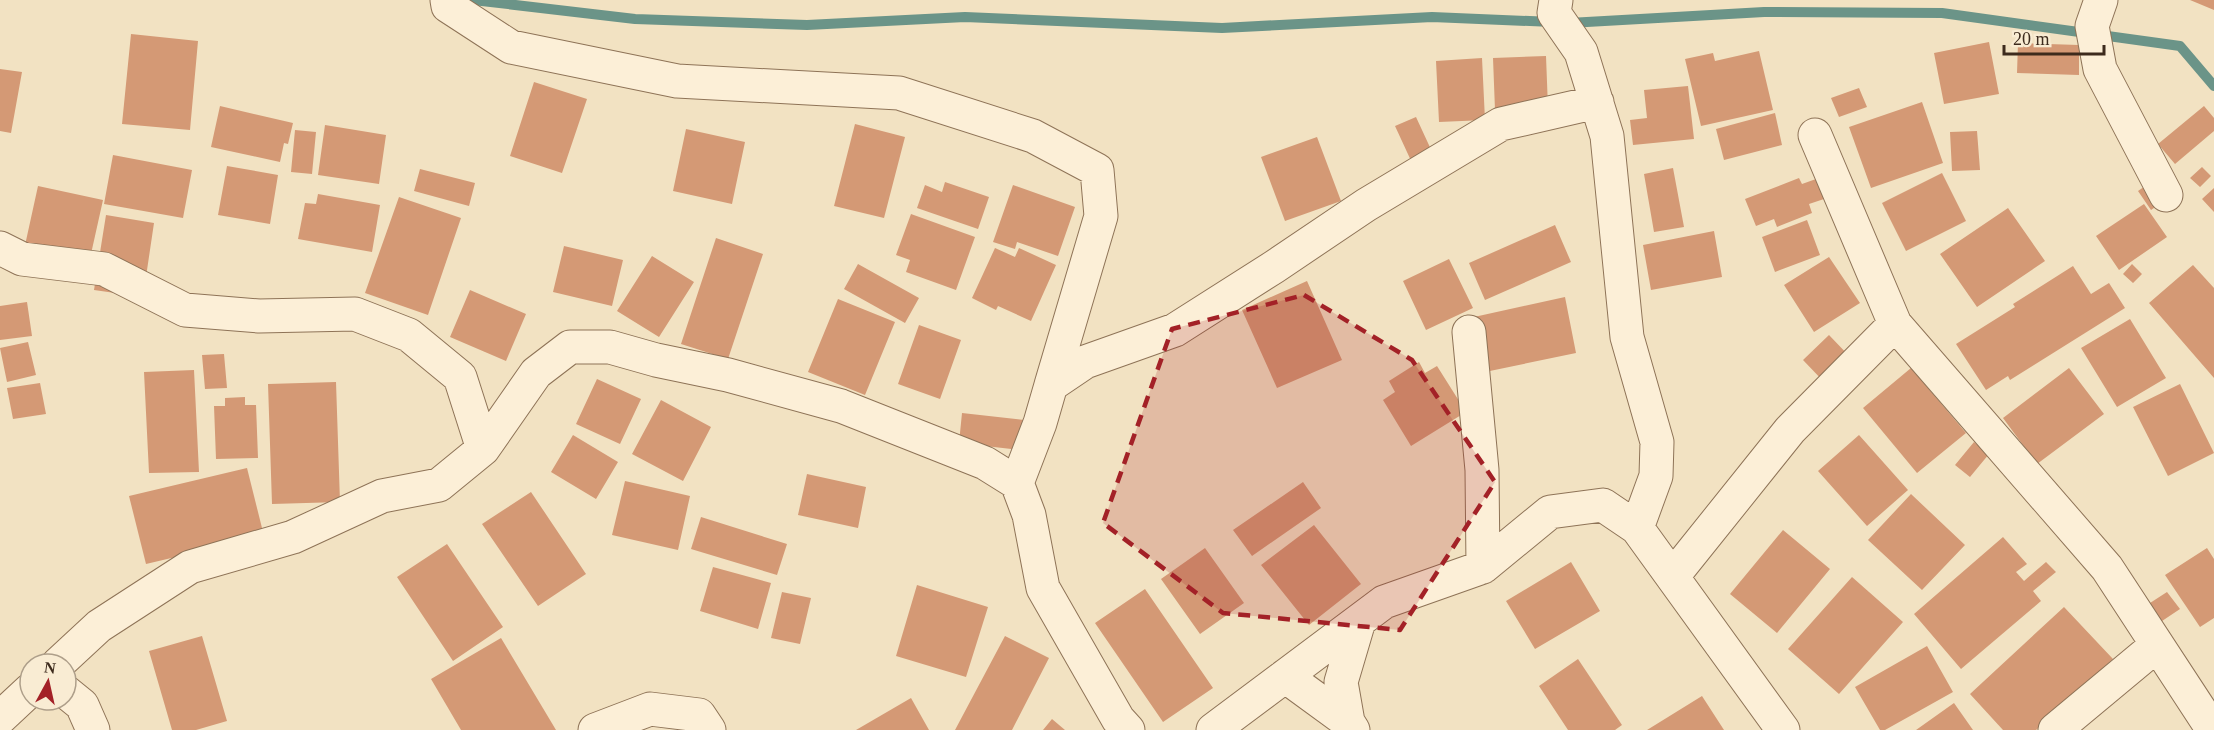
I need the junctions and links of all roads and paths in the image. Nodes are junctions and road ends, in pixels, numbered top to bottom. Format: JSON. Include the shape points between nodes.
{"nodes":[{"id":1,"x":447,"y":0,"type":"edge"},
{"id":2,"x":1556,"y":0,"type":"edge"},
{"id":3,"x":2101,"y":0,"type":"edge"},
{"id":4,"x":1597,"y":102,"type":"junction"},
{"id":5,"x":1815,"y":135,"type":"dead end"},
{"id":6,"x":2166,"y":195,"type":"dead end"},
{"id":7,"x":0,"y":248,"type":"edge"},
{"id":8,"x":1895,"y":324,"type":"junction"},
{"id":9,"x":1469,"y":332,"type":"dead end"},
{"id":10,"x":1051,"y":385,"type":"junction"},
{"id":11,"x":483,"y":449,"type":"junction"},
{"id":12,"x":1017,"y":483,"type":"junction"},
{"id":13,"x":1637,"y":528,"type":"junction"},
{"id":14,"x":1483,"y":567,"type":"junction"},
{"id":15,"x":1673,"y":576,"type":"junction"},
{"id":16,"x":1359,"y":621,"type":"junction"},
{"id":17,"x":2157,"y":645,"type":"junction"},
{"id":18,"x":71,"y":652,"type":"edge"},
{"id":19,"x":1285,"y":676,"type":"junction"},
{"id":20,"x":18,"y":701,"type":"edge"},
{"id":21,"x":78,"y":702,"type":"edge"},
{"id":22,"x":0,"y":718,"type":"edge"},
{"id":23,"x":1351,"y":726,"type":"edge"},
{"id":24,"x":93,"y":730,"type":"edge"},
{"id":25,"x":595,"y":730,"type":"edge"},
{"id":26,"x":710,"y":730,"type":"edge"},
{"id":27,"x":1128,"y":730,"type":"edge"},
{"id":28,"x":1213,"y":730,"type":"edge"},
{"id":29,"x":1783,"y":730,"type":"edge"},
{"id":30,"x":2055,"y":730,"type":"edge"},
{"id":31,"x":2213,"y":730,"type":"edge"}],
"edges":[{"from":1,"to":10,"type":"street","via":[[448,6],[511,47],[677,81],[899,93],[1033,136],[1097,170],[1101,216]]},
{"from":2,"to":4,"type":"street","via":[[1554,13],[1581,52]]},
{"from":3,"to":6,"type":"street","via":[[2092,26],[2100,69]]},
{"from":4,"to":10,"type":"street","via":[[1501,123],[1366,205],[1175,330],[1085,362]]},
{"from":4,"to":13,"type":"street","via":[[1607,136],[1627,337],[1657,442],[1656,476]]},
{"from":5,"to":8,"type":"street"},
{"from":7,"to":11,"type":"street","via":[[22,259],[104,269],[184,310],[259,316],[355,314],[409,335],[460,377]]},
{"from":8,"to":15,"type":"street","via":[[1790,430]]},
{"from":8,"to":17,"type":"street","via":[[2107,568]]},
{"from":9,"to":14,"type":"street","via":[[1482,470]]},
{"from":10,"to":12,"type":"street"},
{"from":11,"to":12,"type":"street","via":[[536,373],[570,347],[610,347],[841,406],[985,463]]},
{"from":11,"to":18,"type":"street","via":[[439,485],[382,496],[293,537],[190,567],[99,626]]},
{"from":12,"to":27,"type":"street","via":[[1029,515],[1043,588]]},
{"from":13,"to":14,"type":"street","via":[[1603,505],[1550,512]]},
{"from":13,"to":15,"type":"street"},
{"from":14,"to":16,"type":"street","via":[[1384,602]]},
{"from":15,"to":29,"type":"street"},
{"from":16,"to":19,"type":"street"},
{"from":16,"to":23,"type":"street","via":[[1341,682]]},
{"from":17,"to":30,"type":"street"},
{"from":17,"to":31,"type":"street"},
{"from":19,"to":23,"type":"street"},
{"from":19,"to":28,"type":"street"},
{"from":20,"to":22,"type":"street"},
{"from":21,"to":24,"type":"street"},
{"from":25,"to":26,"type":"street","via":[[650,709],[699,715]]}]}
